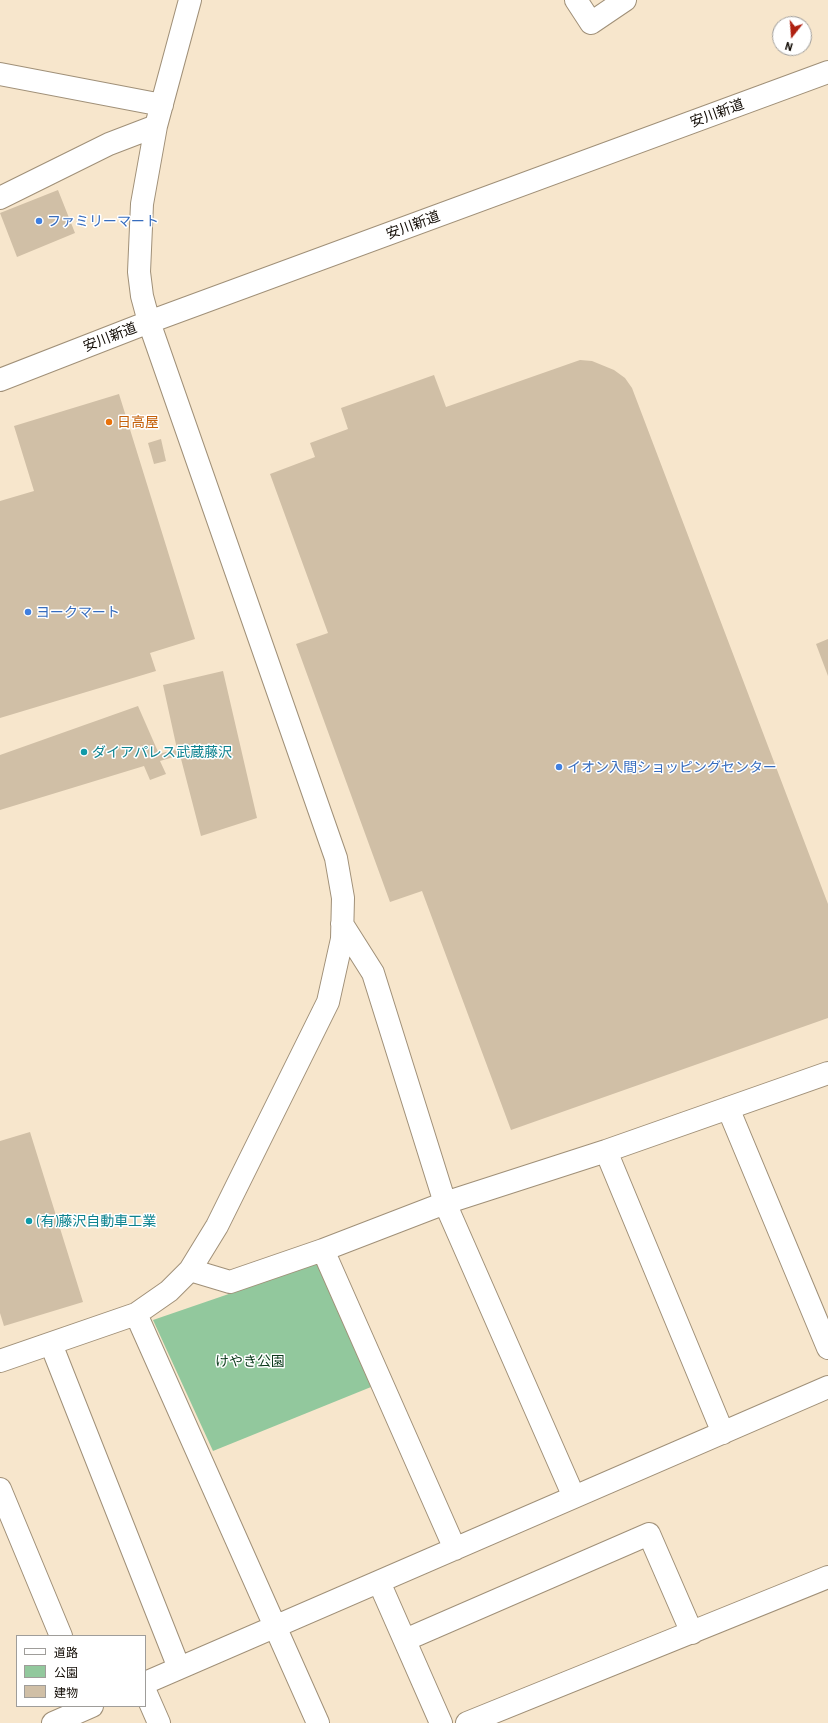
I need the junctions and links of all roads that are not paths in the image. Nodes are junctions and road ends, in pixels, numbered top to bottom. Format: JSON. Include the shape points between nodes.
{"nodes":[{"id":1,"x":190,"y":0,"type":"edge"},
{"id":2,"x":576,"y":0,"type":"edge"},
{"id":3,"x":626,"y":0,"type":"edge"},
{"id":4,"x":828,"y":72,"type":"edge"},
{"id":5,"x":0,"y":74,"type":"edge"},
{"id":6,"x":162,"y":105,"type":"junction"},
{"id":7,"x":156,"y":126,"type":"junction"},
{"id":8,"x":0,"y":198,"type":"edge"},
{"id":9,"x":149,"y":322,"type":"junction"},
{"id":10,"x":0,"y":380,"type":"edge"},
{"id":11,"x":342,"y":924,"type":"junction"},
{"id":12,"x":828,"y":1073,"type":"edge"},
{"id":13,"x":728,"y":1108,"type":"junction"},
{"id":14,"x":606,"y":1151,"type":"junction"},
{"id":15,"x":445,"y":1203,"type":"junction"},
{"id":16,"x":322,"y":1250,"type":"junction"},
{"id":17,"x":190,"y":1270,"type":"junction"},
{"id":18,"x":136,"y":1314,"type":"junction"},
{"id":19,"x":51,"y":1344,"type":"junction"},
{"id":20,"x":828,"y":1348,"type":"edge"},
{"id":21,"x":0,"y":1361,"type":"edge"},
{"id":22,"x":828,"y":1387,"type":"edge"},
{"id":23,"x":723,"y":1433,"type":"junction"},
{"id":24,"x":0,"y":1488,"type":"edge"},
{"id":25,"x":574,"y":1497,"type":"junction"},
{"id":26,"x":455,"y":1549,"type":"junction"},
{"id":27,"x":828,"y":1577,"type":"edge"},
{"id":28,"x":380,"y":1582,"type":"junction"},
{"id":29,"x":275,"y":1627,"type":"junction"},
{"id":30,"x":692,"y":1633,"type":"junction"},
{"id":31,"x":61,"y":1635,"type":"edge"},
{"id":32,"x":405,"y":1640,"type":"junction"},
{"id":33,"x":179,"y":1668,"type":"junction"},
{"id":34,"x":146,"y":1683,"type":"edge"},
{"id":35,"x":146,"y":1693,"type":"edge"},
{"id":36,"x":89,"y":1707,"type":"edge"},
{"id":37,"x":53,"y":1723,"type":"edge"},
{"id":38,"x":159,"y":1723,"type":"edge"},
{"id":39,"x":318,"y":1723,"type":"edge"},
{"id":40,"x":441,"y":1723,"type":"edge"},
{"id":41,"x":467,"y":1723,"type":"edge"}],
"edges":[{"from":1,"to":6,"type":"street"},
{"from":2,"to":3,"type":"street","via":[[591,23]]},
{"from":4,"to":9,"type":"street","name":"安川新道"},
{"from":5,"to":6,"type":"street"},
{"from":6,"to":7,"type":"street"},
{"from":7,"to":8,"type":"street","via":[[109,144]]},
{"from":7,"to":9,"type":"street","via":[[142,204],[138,272]]},
{"from":9,"to":10,"type":"street","name":"安川新道"},
{"from":9,"to":11,"type":"street","via":[[336,858],[343,898]]},
{"from":11,"to":15,"type":"street","via":[[373,973]]},
{"from":11,"to":17,"type":"street","via":[[342,939],[328,1002],[217,1226]]},
{"from":12,"to":13,"type":"street"},
{"from":13,"to":14,"type":"street"},
{"from":13,"to":20,"type":"street"},
{"from":14,"to":15,"type":"street"},
{"from":14,"to":23,"type":"street"},
{"from":15,"to":16,"type":"street"},
{"from":15,"to":25,"type":"street"},
{"from":16,"to":17,"type":"street","via":[[230,1282]]},
{"from":16,"to":26,"type":"street"},
{"from":17,"to":18,"type":"street","via":[[169,1291]]},
{"from":18,"to":19,"type":"street"},
{"from":18,"to":29,"type":"street"},
{"from":19,"to":21,"type":"street"},
{"from":19,"to":33,"type":"street"},
{"from":22,"to":23,"type":"street"},
{"from":23,"to":25,"type":"street"},
{"from":24,"to":31,"type":"street"},
{"from":25,"to":26,"type":"street"},
{"from":26,"to":28,"type":"street"},
{"from":27,"to":30,"type":"street"},
{"from":28,"to":29,"type":"street"},
{"from":28,"to":32,"type":"street"},
{"from":29,"to":33,"type":"street"},
{"from":29,"to":39,"type":"street"},
{"from":30,"to":32,"type":"street","via":[[648,1534]]},
{"from":30,"to":41,"type":"street"},
{"from":32,"to":40,"type":"street"},
{"from":33,"to":34,"type":"street"},
{"from":35,"to":38,"type":"street"},
{"from":36,"to":37,"type":"street"}]}
